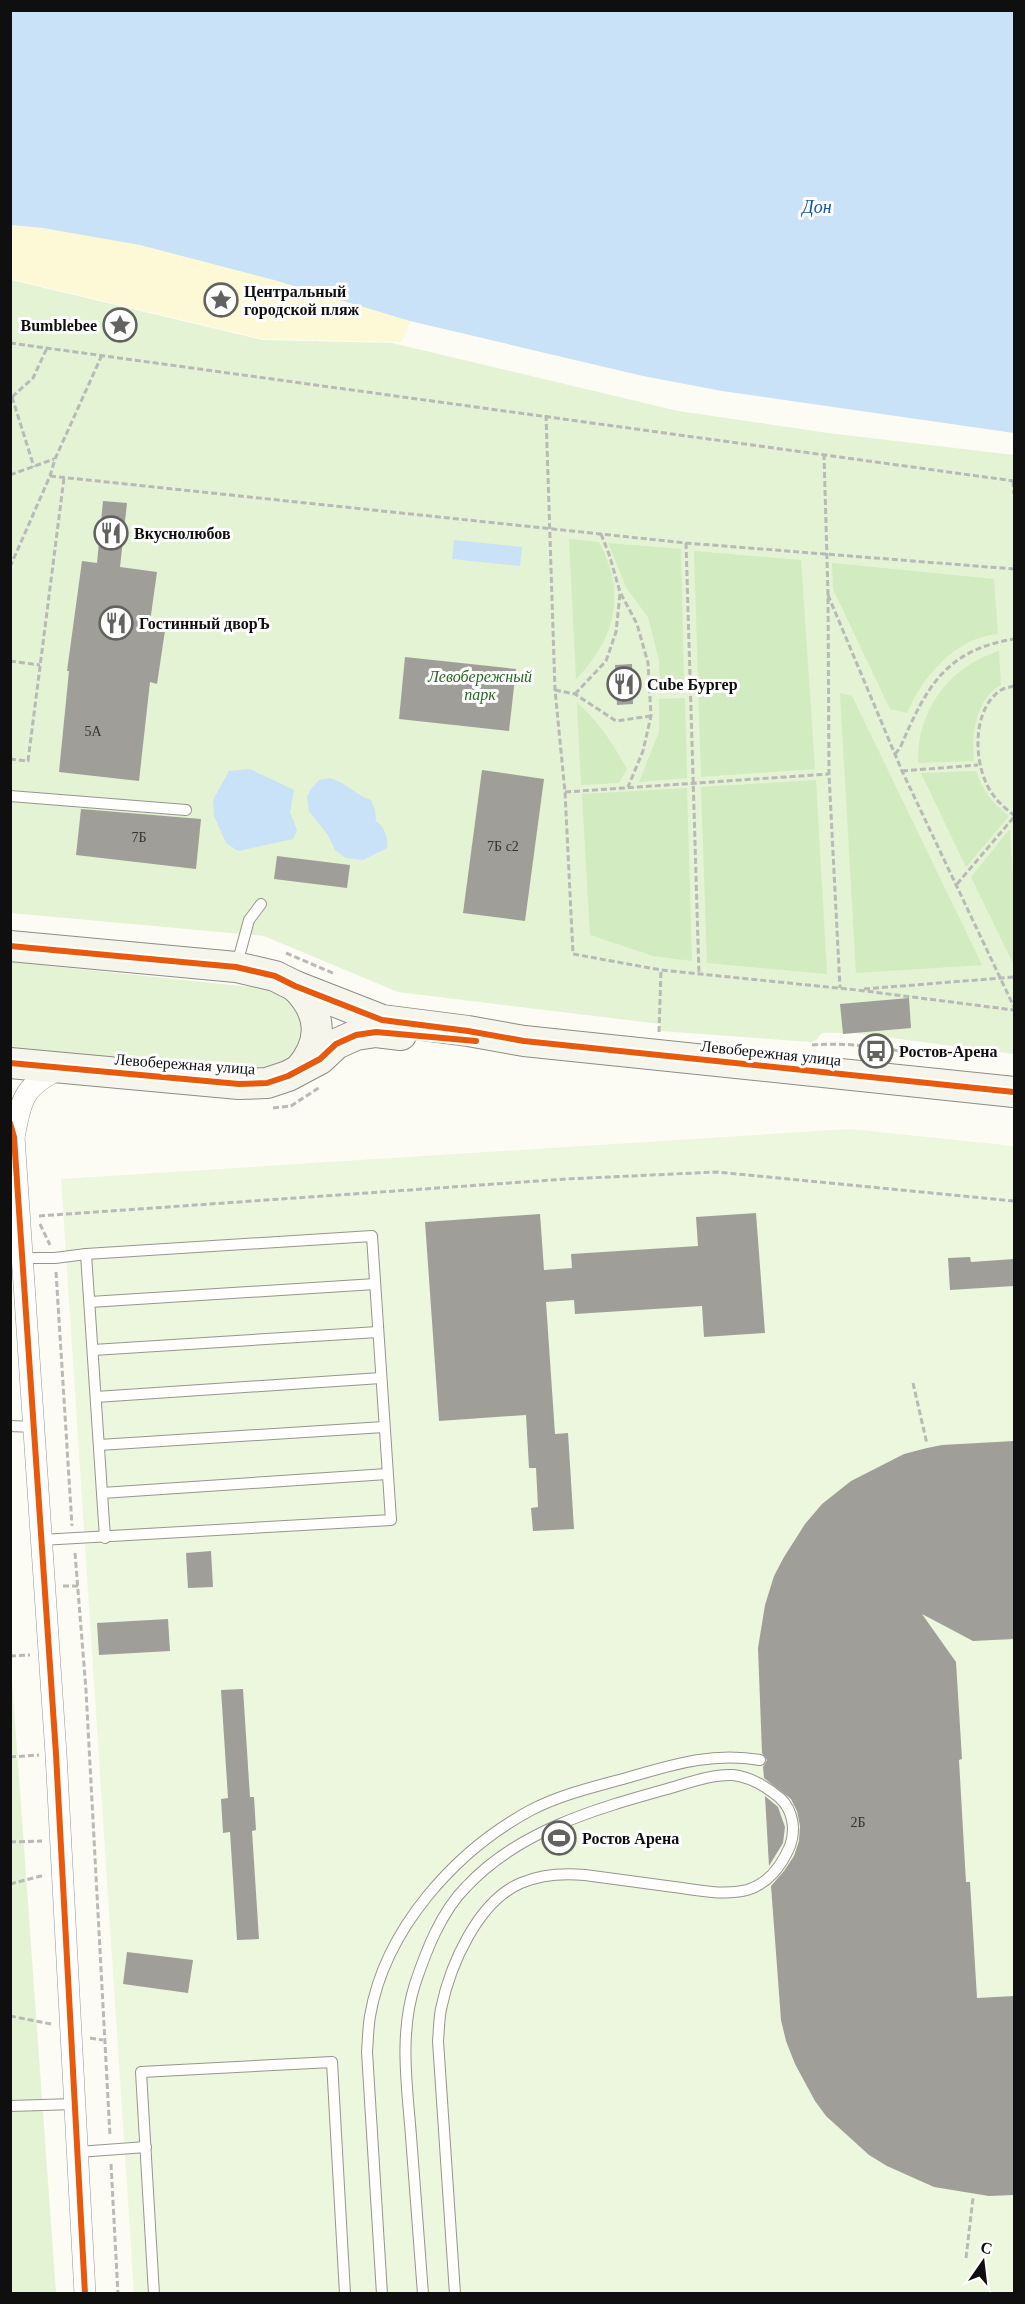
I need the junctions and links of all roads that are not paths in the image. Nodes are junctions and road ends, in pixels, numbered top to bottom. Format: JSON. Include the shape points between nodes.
{"nodes":[{"id":1,"x":10,"y":796,"type":"edge"},
{"id":2,"x":186,"y":810,"type":"dead end"},
{"id":3,"x":261,"y":904,"type":"dead end"},
{"id":4,"x":10,"y":946,"type":"edge"},
{"id":5,"x":236,"y":967,"type":"junction"},
{"id":6,"x":295,"y":986,"type":"junction"},
{"id":7,"x":524,"y":1041,"type":"junction"},
{"id":8,"x":10,"y":1063,"type":"edge"},
{"id":9,"x":61,"y":1068,"type":"junction"},
{"id":10,"x":312,"y":1076,"type":"junction"},
{"id":11,"x":1014,"y":1092,"type":"edge"},
{"id":12,"x":12,"y":1130,"type":"edge"},
{"id":13,"x":86,"y":1254,"type":"junction"},
{"id":14,"x":22,"y":1258,"type":"junction"},
{"id":15,"x":375,"y":1284,"type":"junction"},
{"id":16,"x":90,"y":1302,"type":"junction"},
{"id":17,"x":378,"y":1332,"type":"junction"},
{"id":18,"x":93,"y":1350,"type":"junction"},
{"id":19,"x":381,"y":1378,"type":"junction"},
{"id":20,"x":96,"y":1397,"type":"junction"},
{"id":21,"x":10,"y":1426,"type":"edge"},
{"id":22,"x":384,"y":1426,"type":"junction"},
{"id":23,"x":34,"y":1427,"type":"junction"},
{"id":24,"x":99,"y":1445,"type":"junction"},
{"id":25,"x":387,"y":1474,"type":"junction"},
{"id":26,"x":102,"y":1492,"type":"junction"},
{"id":27,"x":105,"y":1538,"type":"junction"},
{"id":28,"x":41,"y":1540,"type":"junction"},
{"id":29,"x":760,"y":1760,"type":"dead end"},
{"id":30,"x":75,"y":2104,"type":"junction"},
{"id":31,"x":10,"y":2106,"type":"edge"},
{"id":32,"x":146,"y":2147,"type":"junction"},
{"id":33,"x":78,"y":2152,"type":"junction"},
{"id":34,"x":85,"y":2294,"type":"edge"},
{"id":35,"x":154,"y":2294,"type":"edge"},
{"id":36,"x":345,"y":2294,"type":"edge"},
{"id":37,"x":382,"y":2294,"type":"edge"},
{"id":38,"x":423,"y":2294,"type":"edge"},
{"id":39,"x":455,"y":2294,"type":"edge"}],
"edges":[{"from":1,"to":2,"type":"lane"},
{"from":3,"to":5,"type":"lane","via":[[249,920]]},
{"from":4,"to":5,"type":"main road","name":"Левобережная улица"},
{"from":5,"to":6,"type":"main road","name":"Левобережная улица","via":[[275,976]]},
{"from":6,"to":7,"type":"main road","name":"Левобережная улица","via":[[382,1020]]},
{"from":6,"to":10,"type":"main road","via":[[312,1007],[316,1027],[308,1059]]},
{"from":7,"to":10,"type":"main road","name":"Левобережная улица","via":[[468,1041],[376,1032],[356,1035],[336,1044],[320,1059]]},
{"from":7,"to":11,"type":"main road","name":"Левобережная улица"},
{"from":8,"to":9,"type":"main road","name":"Левобережная улица"},
{"from":9,"to":10,"type":"main road","name":"Левобережная улица","via":[[239,1084]]},
{"from":9,"to":12,"type":"street","via":[[32,1087],[21,1102]]},
{"from":12,"to":14,"type":"street"},
{"from":13,"to":14,"type":"lane"},
{"from":13,"to":15,"type":"lane","via":[[372,1236]]},
{"from":13,"to":16,"type":"lane"},
{"from":14,"to":23,"type":"street","via":[[19,1308]]},
{"from":15,"to":16,"type":"lane"},
{"from":15,"to":17,"type":"lane"},
{"from":16,"to":18,"type":"lane"},
{"from":17,"to":18,"type":"lane"},
{"from":17,"to":19,"type":"lane"},
{"from":18,"to":20,"type":"lane"},
{"from":19,"to":20,"type":"lane"},
{"from":19,"to":22,"type":"lane"},
{"from":20,"to":24,"type":"lane"},
{"from":21,"to":23,"type":"lane"},
{"from":22,"to":24,"type":"lane"},
{"from":22,"to":25,"type":"lane"},
{"from":23,"to":28,"type":"street"},
{"from":24,"to":26,"type":"lane"},
{"from":25,"to":26,"type":"lane"},
{"from":25,"to":27,"type":"lane","via":[[391,1520]]},
{"from":26,"to":27,"type":"lane"},
{"from":27,"to":28,"type":"lane"},
{"from":28,"to":30,"type":"street"},
{"from":29,"to":37,"type":"lane","via":[[737,1756],[700,1758],[579,1791],[532,1809],[463,1856],[428,1894],[402,1933],[370,2015],[367,2052]]},
{"from":30,"to":31,"type":"lane"},
{"from":30,"to":33,"type":"street"},
{"from":32,"to":33,"type":"lane"},
{"from":32,"to":35,"type":"lane"},
{"from":32,"to":36,"type":"lane","via":[[141,2072],[332,2062]]},
{"from":33,"to":34,"type":"street"},
{"from":38,"to":39,"type":"lane","via":[[404,2049],[415,1986],[449,1908],[495,1860],[531,1837],[581,1816],[716,1776],[735,1775],[764,1786],[786,1804],[794,1835],[783,1860],[762,1883],[749,1889],[713,1892],[585,1875],[543,1876],[502,1894],[465,1941],[441,2009],[438,2041]]}]}
